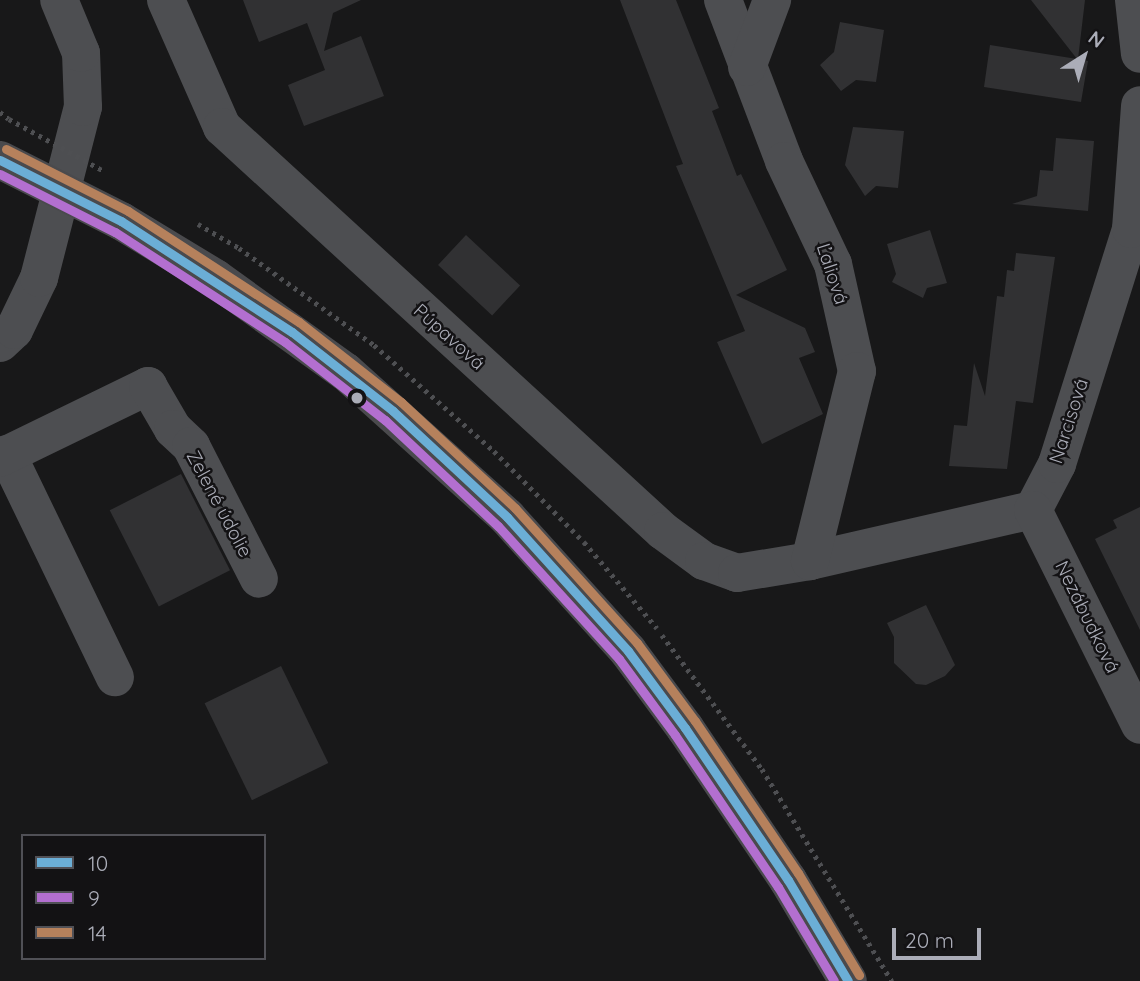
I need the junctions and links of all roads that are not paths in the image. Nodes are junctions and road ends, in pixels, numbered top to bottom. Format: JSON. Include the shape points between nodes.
{"nodes":[{"id":1,"x":59,"y":0,"type":"edge"},
{"id":2,"x":166,"y":0,"type":"edge"},
{"id":3,"x":723,"y":0,"type":"edge"},
{"id":4,"x":772,"y":0,"type":"edge"},
{"id":5,"x":1134,"y":0,"type":"edge"},
{"id":6,"x":1140,"y":54,"type":"edge"},
{"id":7,"x":747,"y":66,"type":"junction"},
{"id":8,"x":1140,"y":105,"type":"edge"},
{"id":9,"x":0,"y":160,"type":"edge"},
{"id":10,"x":0,"y":343,"type":"edge"},
{"id":11,"x":4,"y":456,"type":"edge"},
{"id":12,"x":1033,"y":510,"type":"junction"},
{"id":13,"x":810,"y":561,"type":"junction"},
{"id":14,"x":259,"y":579,"type":"dead end"},
{"id":15,"x":115,"y":677,"type":"dead end"},
{"id":16,"x":1140,"y":725,"type":"edge"},
{"id":17,"x":848,"y":981,"type":"edge"}],
"edges":[{"from":1,"to":10,"type":"street","via":[[81,53],[83,107],[39,278],[14,330]]},
{"from":2,"to":13,"type":"street","name":"Púpavová","via":[[222,127],[663,531],[704,561],[737,573]]},
{"from":3,"to":7,"type":"street","name":"Ľaliová"},
{"from":4,"to":7,"type":"street"},
{"from":5,"to":6,"type":"street"},
{"from":7,"to":13,"type":"street","name":"Ľaliová","via":[[784,161],[833,264],[856,371]]},
{"from":8,"to":12,"type":"street","name":"Narcisová","via":[[1131,229],[1057,464]]},
{"from":9,"to":17,"type":"main road","bridge":true,"via":[[121,221],[215,278],[346,372],[507,517],[628,651],[685,728],[789,880]]},
{"from":11,"to":14,"type":"street","name":"Zelené údolie","via":[[148,386],[173,429],[191,446]]},
{"from":11,"to":15,"type":"street","name":"Zelené údolie"},
{"from":12,"to":13,"type":"street"},
{"from":12,"to":16,"type":"street","name":"Nezábudková"}]}
